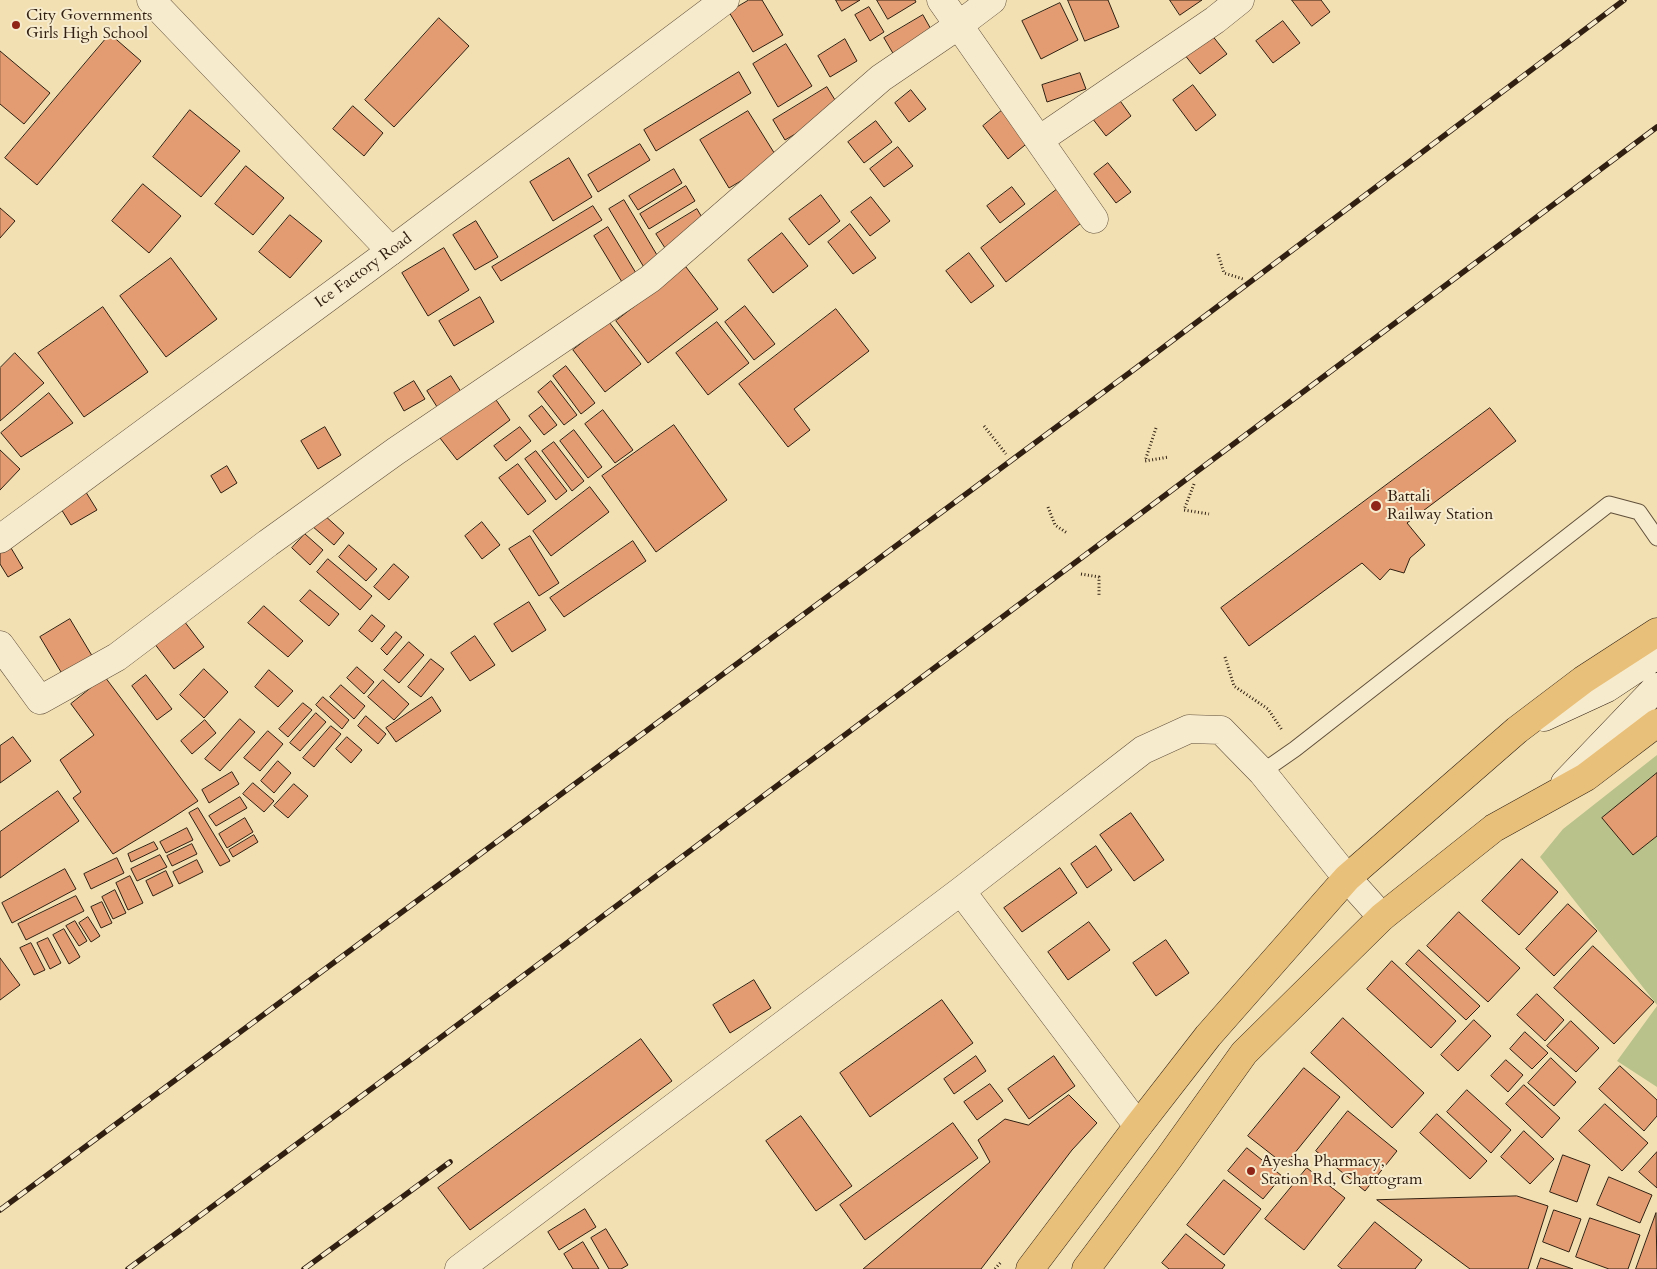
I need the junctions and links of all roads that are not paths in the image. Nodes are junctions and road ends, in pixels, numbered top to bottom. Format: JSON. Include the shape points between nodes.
{"nodes":[{"id":1,"x":151,"y":0,"type":"edge"},
{"id":2,"x":725,"y":0,"type":"edge"},
{"id":3,"x":941,"y":0,"type":"edge"},
{"id":4,"x":992,"y":0,"type":"edge"},
{"id":5,"x":1240,"y":0,"type":"edge"},
{"id":6,"x":959,"y":25,"type":"junction"},
{"id":7,"x":1039,"y":140,"type":"junction"},
{"id":8,"x":1094,"y":220,"type":"dead end"},
{"id":9,"x":391,"y":251,"type":"junction"},
{"id":10,"x":1657,"y":538,"type":"edge"},
{"id":11,"x":0,"y":539,"type":"edge"},
{"id":12,"x":1657,"y":632,"type":"edge"},
{"id":13,"x":0,"y":645,"type":"edge"},
{"id":14,"x":1657,"y":655,"type":"edge"},
{"id":15,"x":1657,"y":687,"type":"edge"},
{"id":16,"x":1657,"y":723,"type":"edge"},
{"id":17,"x":1517,"y":730,"type":"junction"},
{"id":18,"x":1262,"y":772,"type":"junction"},
{"id":19,"x":1552,"y":796,"type":"junction"},
{"id":20,"x":1347,"y":878,"type":"junction"},
{"id":21,"x":961,"y":891,"type":"junction"},
{"id":22,"x":1382,"y":917,"type":"junction"},
{"id":23,"x":1138,"y":1126,"type":"junction"},
{"id":24,"x":459,"y":1269,"type":"edge"},
{"id":25,"x":1030,"y":1269,"type":"edge"},
{"id":26,"x":1086,"y":1269,"type":"edge"}],
"edges":[{"from":1,"to":9,"type":"street"},
{"from":2,"to":9,"type":"street","name":"Ice Factory Road"},
{"from":3,"to":6,"type":"street"},
{"from":4,"to":6,"type":"street"},
{"from":5,"to":7,"type":"street"},
{"from":6,"to":7,"type":"street"},
{"from":6,"to":13,"type":"street","via":[[880,78],[650,279],[396,451],[117,657],[40,700]]},
{"from":7,"to":8,"type":"street"},
{"from":9,"to":11,"type":"street","name":"Ice Factory Road"},
{"from":10,"to":18,"type":"lane","via":[[1640,512],[1609,504]]},
{"from":12,"to":17,"type":"main road","via":[[1583,680]]},
{"from":14,"to":17,"type":"street","via":[[1606,688]]},
{"from":15,"to":19,"type":"street"},
{"from":16,"to":19,"type":"main road","via":[[1586,777]]},
{"from":17,"to":20,"type":"main road"},
{"from":18,"to":20,"type":"street"},
{"from":18,"to":21,"type":"street","via":[[1221,730],[1189,730],[1143,750]]},
{"from":19,"to":22,"type":"main road","via":[[1494,828]]},
{"from":20,"to":22,"type":"street"},
{"from":20,"to":23,"type":"main road","via":[[1208,1036]]},
{"from":21,"to":23,"type":"street"},
{"from":21,"to":24,"type":"street"},
{"from":22,"to":26,"type":"main road","via":[[1244,1053]]},
{"from":23,"to":25,"type":"main road"}]}
